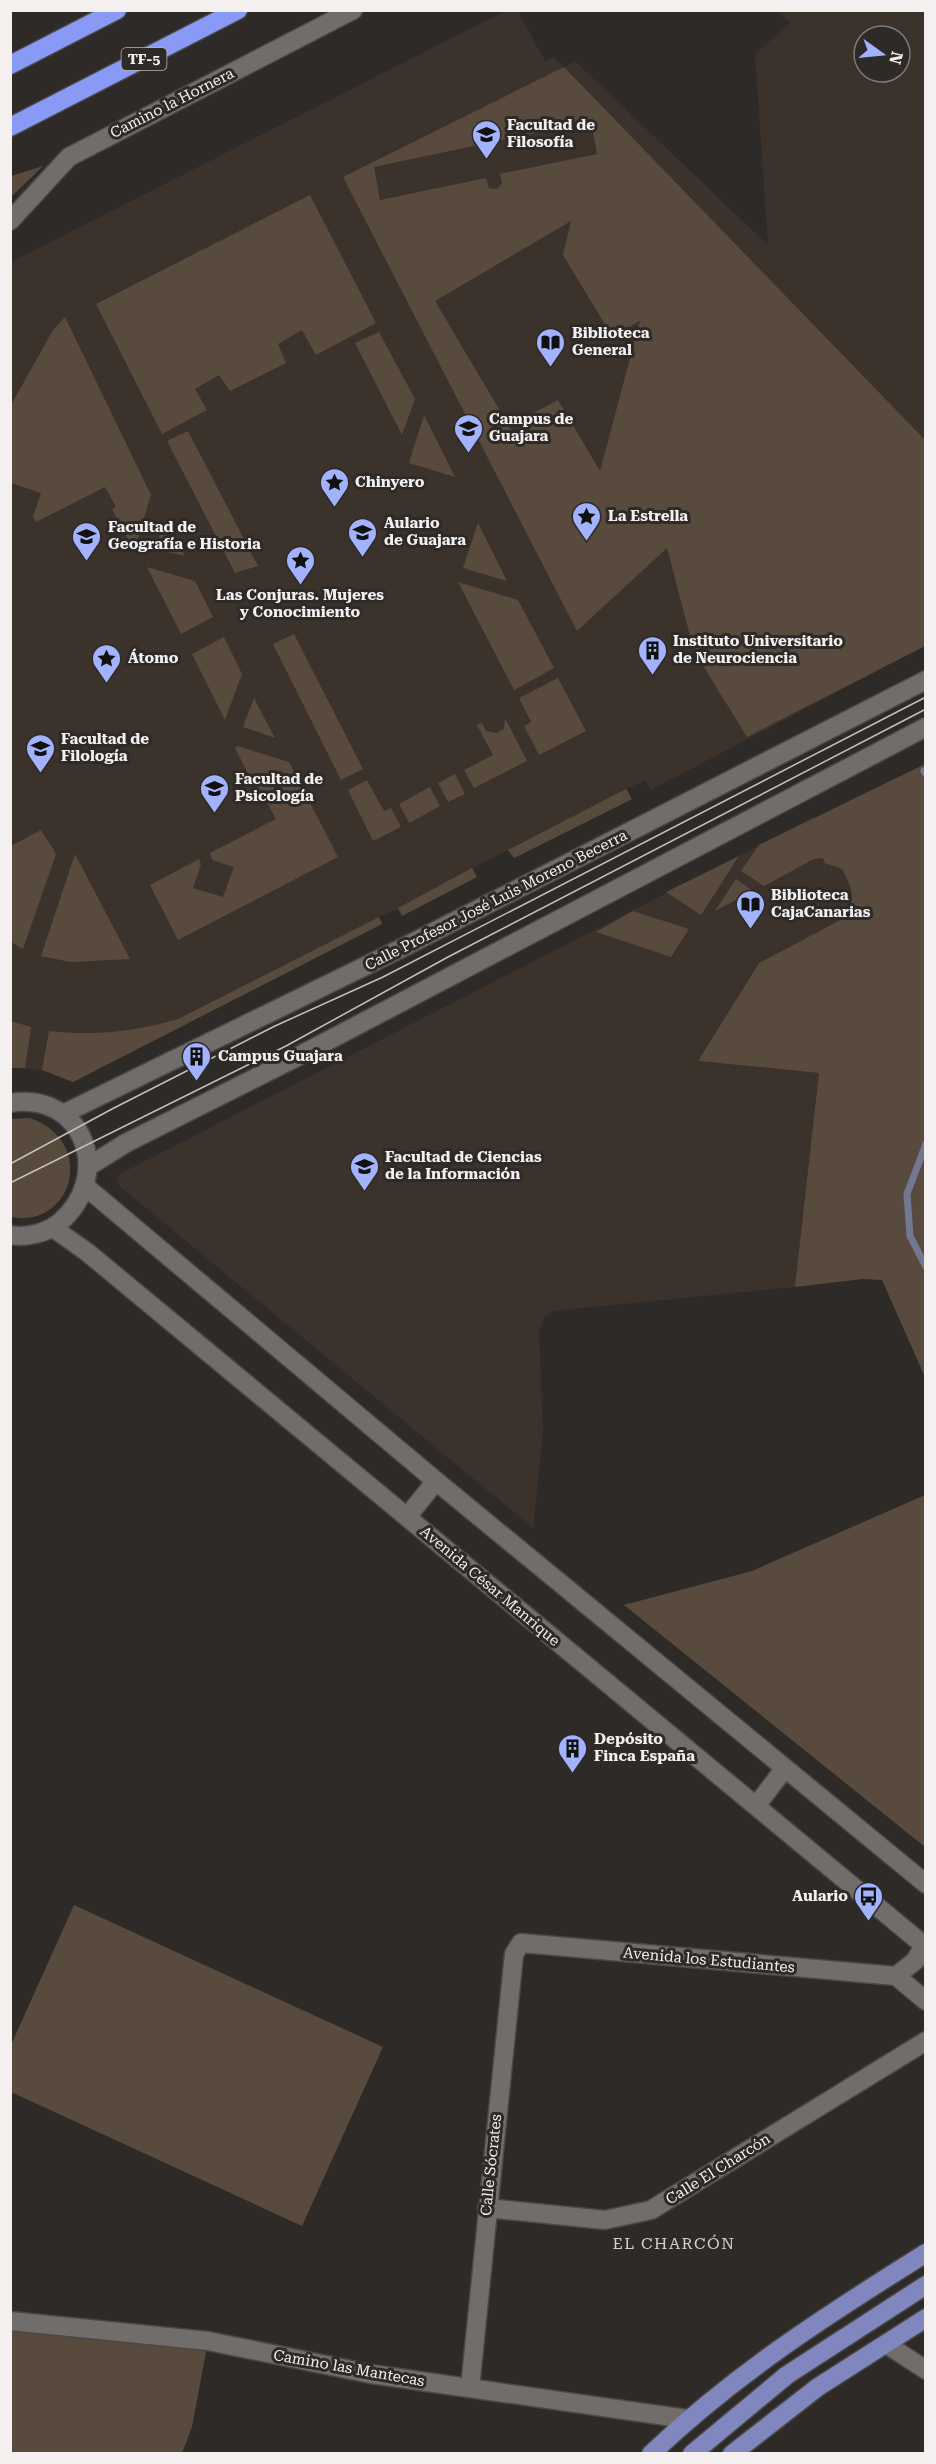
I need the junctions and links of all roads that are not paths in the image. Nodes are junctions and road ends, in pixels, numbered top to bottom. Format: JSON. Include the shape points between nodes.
{"nodes":[{"id":1,"x":117,"y":10,"type":"edge"},
{"id":2,"x":238,"y":10,"type":"edge"},
{"id":3,"x":353,"y":10,"type":"edge"},
{"id":4,"x":10,"y":64,"type":"edge"},
{"id":5,"x":50,"y":107,"type":"junction"},
{"id":6,"x":10,"y":127,"type":"edge"},
{"id":7,"x":10,"y":138,"type":"edge"},
{"id":8,"x":10,"y":220,"type":"edge"},
{"id":9,"x":926,"y":680,"type":"edge"},
{"id":10,"x":926,"y":727,"type":"edge"},
{"id":11,"x":10,"y":1103,"type":"edge"},
{"id":12,"x":63,"y":1114,"type":"junction"},
{"id":13,"x":89,"y":1166,"type":"junction"},
{"id":14,"x":86,"y":1187,"type":"junction"},
{"id":15,"x":53,"y":1228,"type":"junction"},
{"id":16,"x":10,"y":1235,"type":"edge"},
{"id":17,"x":436,"y":1481,"type":"junction"},
{"id":18,"x":407,"y":1517,"type":"junction"},
{"id":19,"x":785,"y":1768,"type":"junction"},
{"id":20,"x":756,"y":1806,"type":"junction"},
{"id":21,"x":926,"y":1884,"type":"edge"},
{"id":22,"x":521,"y":1943,"type":"joint"},
{"id":23,"x":925,"y":1947,"type":"edge"},
{"id":24,"x":896,"y":1976,"type":"junction"},
{"id":25,"x":926,"y":2001,"type":"edge"},
{"id":26,"x":926,"y":2041,"type":"edge"},
{"id":27,"x":487,"y":2208,"type":"junction"},
{"id":28,"x":926,"y":2253,"type":"edge"},
{"id":29,"x":926,"y":2285,"type":"edge"},
{"id":30,"x":926,"y":2318,"type":"edge"},
{"id":31,"x":10,"y":2321,"type":"edge"},
{"id":32,"x":886,"y":2344,"type":"junction"},
{"id":33,"x":926,"y":2370,"type":"edge"},
{"id":34,"x":470,"y":2388,"type":"junction"},
{"id":35,"x":687,"y":2419,"type":"junction"},
{"id":36,"x":651,"y":2454,"type":"edge"},
{"id":37,"x":692,"y":2454,"type":"edge"},
{"id":38,"x":732,"y":2454,"type":"edge"}],
"edges":[{"from":1,"to":4,"type":"highway"},
{"from":2,"to":5,"type":"highway","number":"TF-5"},
{"from":3,"to":8,"type":"street","name":"Camino la Hornera","via":[[69,157]]},
{"from":5,"to":6,"type":"highway","number":"TF-5"},
{"from":5,"to":7,"type":"highway"},
{"from":9,"to":12,"type":"street","name":"Calle Profesor José Luis Moreno Becerra","via":[[414,942]]},
{"from":10,"to":13,"type":"street","via":[[126,1143]]},
{"from":11,"to":12,"type":"street","via":[[29,1100]]},
{"from":12,"to":13,"type":"street","via":[[86,1147]]},
{"from":13,"to":14,"type":"street"},
{"from":14,"to":15,"type":"street","via":[[73,1211]]},
{"from":14,"to":17,"type":"street"},
{"from":15,"to":16,"type":"street","via":[[35,1234]]},
{"from":15,"to":18,"type":"street","name":"Avenida César Manrique"},
{"from":17,"to":18,"type":"street"},
{"from":17,"to":19,"type":"street"},
{"from":18,"to":20,"type":"street","name":"Avenida César Manrique"},
{"from":19,"to":20,"type":"street"},
{"from":19,"to":21,"type":"street"},
{"from":20,"to":23,"type":"street","name":"Avenida César Manrique"},
{"from":22,"to":24,"type":"street","name":"Avenida los Estudiantes"},
{"from":22,"to":27,"type":"street","name":"Calle Sócrates","via":[[514,1954]]},
{"from":23,"to":24,"type":"street"},
{"from":24,"to":25,"type":"street"},
{"from":26,"to":27,"type":"street","name":"Calle El Charcón","via":[[651,2210],[605,2220]]},
{"from":27,"to":34,"type":"street","name":"Calle Sócrates"},
{"from":28,"to":35,"type":"main road","via":[[794,2337]]},
{"from":29,"to":37,"type":"main road","via":[[787,2375]]},
{"from":30,"to":32,"type":"main road"},
{"from":31,"to":34,"type":"street","name":"Camino las Mantecas","via":[[208,2341],[371,2374]]},
{"from":32,"to":33,"type":"street"},
{"from":32,"to":38,"type":"main road","via":[[818,2387]]},
{"from":34,"to":35,"type":"street","name":"Camino las Mantecas"},
{"from":35,"to":36,"type":"main road"}]}
